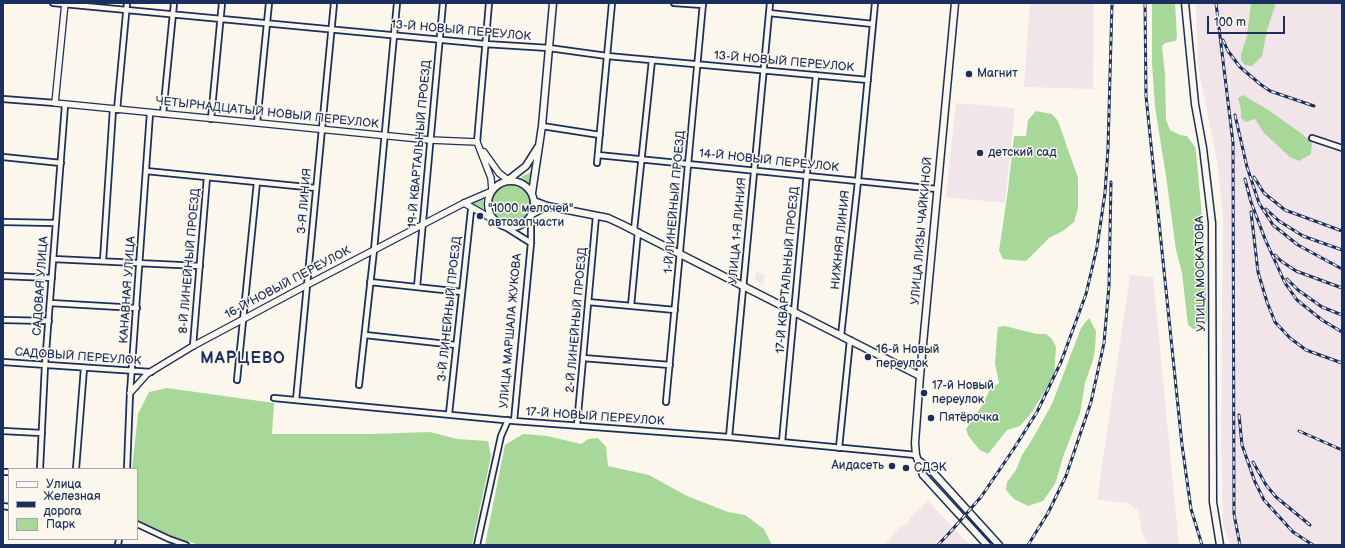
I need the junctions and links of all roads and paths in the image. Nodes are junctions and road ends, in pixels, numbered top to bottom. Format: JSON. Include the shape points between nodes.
{"nodes":[{"id":1,"x":53,"y":3,"type":"edge"},
{"id":2,"x":127,"y":3,"type":"edge"},
{"id":3,"x":174,"y":3,"type":"edge"},
{"id":4,"x":222,"y":3,"type":"edge"},
{"id":5,"x":269,"y":3,"type":"edge"},
{"id":6,"x":334,"y":3,"type":"edge"},
{"id":7,"x":396,"y":3,"type":"edge"},
{"id":8,"x":443,"y":3,"type":"edge"},
{"id":9,"x":489,"y":3,"type":"edge"},
{"id":10,"x":553,"y":3,"type":"edge"},
{"id":11,"x":612,"y":3,"type":"edge"},
{"id":12,"x":674,"y":3,"type":"edge"},
{"id":13,"x":770,"y":3,"type":"edge"},
{"id":14,"x":875,"y":3,"type":"edge"},
{"id":15,"x":955,"y":3,"type":"edge"},
{"id":16,"x":1185,"y":3,"type":"edge"},
{"id":17,"x":65,"y":4,"type":"edge"},
{"id":18,"x":703,"y":4,"type":"edge"},
{"id":19,"x":126,"y":10,"type":"junction"},
{"id":20,"x":769,"y":13,"type":"junction"},
{"id":21,"x":172,"y":14,"type":"junction"},
{"id":22,"x":220,"y":19,"type":"junction"},
{"id":23,"x":267,"y":23,"type":"junction"},
{"id":24,"x":873,"y":24,"type":"junction"},
{"id":25,"x":331,"y":30,"type":"junction"},
{"id":26,"x":394,"y":35,"type":"junction"},
{"id":27,"x":440,"y":40,"type":"junction"},
{"id":28,"x":485,"y":44,"type":"junction"},
{"id":29,"x":549,"y":48,"type":"junction"},
{"id":30,"x":607,"y":56,"type":"junction"},
{"id":31,"x":652,"y":60,"type":"junction"},
{"id":32,"x":698,"y":64,"type":"junction"},
{"id":33,"x":763,"y":70,"type":"junction"},
{"id":34,"x":816,"y":75,"type":"junction"},
{"id":35,"x":868,"y":80,"type":"junction"},
{"id":36,"x":3,"y":99,"type":"edge"},
{"id":37,"x":55,"y":104,"type":"junction"},
{"id":38,"x":66,"y":104,"type":"junction"},
{"id":39,"x":115,"y":109,"type":"junction"},
{"id":40,"x":150,"y":113,"type":"junction"},
{"id":41,"x":163,"y":114,"type":"junction"},
{"id":42,"x":211,"y":119,"type":"junction"},
{"id":43,"x":257,"y":123,"type":"junction"},
{"id":44,"x":542,"y":126,"type":"junction"},
{"id":45,"x":322,"y":130,"type":"junction"},
{"id":46,"x":600,"y":135,"type":"junction"},
{"id":47,"x":384,"y":136,"type":"junction"},
{"id":48,"x":1312,"y":138,"type":"dead end"},
{"id":49,"x":430,"y":140,"type":"junction"},
{"id":50,"x":477,"y":142,"type":"junction"},
{"id":51,"x":539,"y":144,"type":"junction"},
{"id":52,"x":1342,"y":148,"type":"edge"},
{"id":53,"x":598,"y":155,"type":"junction"},
{"id":54,"x":3,"y":157,"type":"edge"},
{"id":55,"x":642,"y":159,"type":"junction"},
{"id":56,"x":597,"y":162,"type":"dead end"},
{"id":57,"x":61,"y":163,"type":"junction"},
{"id":58,"x":689,"y":164,"type":"junction"},
{"id":59,"x":146,"y":171,"type":"junction"},
{"id":60,"x":754,"y":171,"type":"junction"},
{"id":61,"x":806,"y":176,"type":"junction"},
{"id":62,"x":207,"y":177,"type":"junction"},
{"id":63,"x":508,"y":180,"type":"junction"},
{"id":64,"x":858,"y":181,"type":"junction"},
{"id":65,"x":257,"y":182,"type":"junction"},
{"id":66,"x":316,"y":188,"type":"junction"},
{"id":67,"x":937,"y":189,"type":"junction"},
{"id":68,"x":492,"y":191,"type":"junction"},
{"id":69,"x":532,"y":193,"type":"junction"},
{"id":70,"x":534,"y":201,"type":"junction"},
{"id":71,"x":464,"y":203,"type":"junction"},
{"id":72,"x":547,"y":206,"type":"junction"},
{"id":73,"x":474,"y":209,"type":"junction"},
{"id":74,"x":531,"y":215,"type":"junction"},
{"id":75,"x":596,"y":216,"type":"junction"},
{"id":76,"x":494,"y":220,"type":"junction"},
{"id":77,"x":3,"y":222,"type":"edge"},
{"id":78,"x":56,"y":223,"type":"junction"},
{"id":79,"x":422,"y":225,"type":"junction"},
{"id":80,"x":504,"y":226,"type":"junction"},
{"id":81,"x":636,"y":231,"type":"junction"},
{"id":82,"x":531,"y":243,"type":"junction"},
{"id":83,"x":374,"y":250,"type":"junction"},
{"id":84,"x":680,"y":253,"type":"junction"},
{"id":85,"x":53,"y":259,"type":"junction"},
{"id":86,"x":103,"y":261,"type":"junction"},
{"id":87,"x":140,"y":263,"type":"junction"},
{"id":88,"x":200,"y":266,"type":"junction"},
{"id":89,"x":3,"y":276,"type":"edge"},
{"id":90,"x":52,"y":278,"type":"junction"},
{"id":91,"x":370,"y":282,"type":"junction"},
{"id":92,"x":307,"y":285,"type":"junction"},
{"id":93,"x":743,"y":285,"type":"junction"},
{"id":94,"x":417,"y":287,"type":"junction"},
{"id":95,"x":462,"y":292,"type":"junction"},
{"id":96,"x":588,"y":302,"type":"junction"},
{"id":97,"x":50,"y":303,"type":"junction"},
{"id":98,"x":631,"y":306,"type":"junction"},
{"id":99,"x":136,"y":308,"type":"junction"},
{"id":100,"x":675,"y":310,"type":"junction"},
{"id":101,"x":794,"y":311,"type":"junction"},
{"id":102,"x":3,"y":320,"type":"edge"},
{"id":103,"x":242,"y":320,"type":"junction"},
{"id":104,"x":49,"y":321,"type":"junction"},
{"id":105,"x":364,"y":335,"type":"junction"},
{"id":106,"x":841,"y":336,"type":"junction"},
{"id":107,"x":850,"y":340,"type":"junction"},
{"id":108,"x":456,"y":345,"type":"junction"},
{"id":109,"x":193,"y":346,"type":"junction"},
{"id":110,"x":583,"y":358,"type":"junction"},
{"id":111,"x":3,"y":362,"type":"edge"},
{"id":112,"x":45,"y":365,"type":"junction"},
{"id":113,"x":670,"y":365,"type":"junction"},
{"id":114,"x":84,"y":368,"type":"junction"},
{"id":115,"x":132,"y":370,"type":"junction"},
{"id":116,"x":151,"y":372,"type":"junction"},
{"id":117,"x":920,"y":376,"type":"junction"},
{"id":118,"x":237,"y":380,"type":"dead end"},
{"id":119,"x":359,"y":385,"type":"dead end"},
{"id":120,"x":130,"y":393,"type":"junction"},
{"id":121,"x":274,"y":398,"type":"dead end"},
{"id":122,"x":296,"y":400,"type":"junction"},
{"id":123,"x":666,"y":402,"type":"dead end"},
{"id":124,"x":449,"y":414,"type":"junction"},
{"id":125,"x":508,"y":420,"type":"junction"},
{"id":126,"x":514,"y":420,"type":"junction"},
{"id":127,"x":577,"y":425,"type":"junction"},
{"id":128,"x":3,"y":431,"type":"edge"},
{"id":129,"x":42,"y":433,"type":"junction"},
{"id":130,"x":729,"y":437,"type":"junction"},
{"id":131,"x":782,"y":442,"type":"junction"},
{"id":132,"x":839,"y":448,"type":"junction"},
{"id":133,"x":916,"y":454,"type":"junction"},
{"id":134,"x":919,"y":461,"type":"junction"},
{"id":135,"x":40,"y":468,"type":"edge"},
{"id":136,"x":76,"y":468,"type":"edge"},
{"id":137,"x":127,"y":468,"type":"edge"},
{"id":138,"x":138,"y":524,"type":"edge"},
{"id":139,"x":186,"y":545,"type":"edge"},
{"id":140,"x":478,"y":545,"type":"edge"},
{"id":141,"x":987,"y":545,"type":"edge"},
{"id":142,"x":999,"y":545,"type":"edge"},
{"id":143,"x":1220,"y":545,"type":"edge"}],
"edges":[{"from":1,"to":17,"type":"street","name":"13-Й НОВЫЙ ПЕРЕУЛОК"},
{"from":2,"to":19,"type":"street"},
{"from":3,"to":21,"type":"street"},
{"from":4,"to":22,"type":"street"},
{"from":5,"to":23,"type":"street"},
{"from":6,"to":25,"type":"street","name":"3-Я ЛИНИЯ"},
{"from":7,"to":26,"type":"street"},
{"from":8,"to":27,"type":"street","name":"19-Й КВАРТАЛЬНЫЙ ПРОЕЗД"},
{"from":9,"to":28,"type":"street"},
{"from":10,"to":29,"type":"main road"},
{"from":11,"to":30,"type":"street"},
{"from":12,"to":18,"type":"street"},
{"from":13,"to":20,"type":"street","name":"УЛИЦА 1-Я ЛИНИЯ"},
{"from":14,"to":24,"type":"street","name":"НИЖНЯЯ ЛИНИЯ"},
{"from":15,"to":67,"type":"main road","name":"УЛИЦА ЛИЗЫ ЧАЙКИНОЙ"},
{"from":16,"to":143,"type":"main road","name":"УЛИЦА МОСКАТОВА","via":[[1192,83],[1212,223],[1213,502]]},
{"from":17,"to":19,"type":"street","name":"13-Й НОВЫЙ ПЕРЕУЛОК"},
{"from":17,"to":37,"type":"street"},
{"from":18,"to":32,"type":"street","name":"1-Й ЛИНЕЙНЫЙ ПРОЕЗД"},
{"from":19,"to":21,"type":"street","name":"13-Й НОВЫЙ ПЕРЕУЛОК"},
{"from":19,"to":39,"type":"street"},
{"from":20,"to":24,"type":"street"},
{"from":20,"to":33,"type":"street","name":"УЛИЦА 1-Я ЛИНИЯ"},
{"from":21,"to":22,"type":"street","name":"13-Й НОВЫЙ ПЕРЕУЛОК"},
{"from":21,"to":41,"type":"street"},
{"from":22,"to":23,"type":"street","name":"13-Й НОВЫЙ ПЕРЕУЛОК"},
{"from":22,"to":42,"type":"street"},
{"from":23,"to":25,"type":"street","name":"13-Й НОВЫЙ ПЕРЕУЛОК"},
{"from":23,"to":43,"type":"street"},
{"from":24,"to":35,"type":"street","name":"НИЖНЯЯ ЛИНИЯ"},
{"from":25,"to":26,"type":"street","name":"13-Й НОВЫЙ ПЕРЕУЛОК"},
{"from":25,"to":45,"type":"street","name":"3-Я ЛИНИЯ"},
{"from":26,"to":27,"type":"street","name":"13-Й НОВЫЙ ПЕРЕУЛОК"},
{"from":26,"to":47,"type":"street"},
{"from":27,"to":28,"type":"street","name":"13-Й НОВЫЙ ПЕРЕУЛОК"},
{"from":27,"to":49,"type":"street","name":"19-Й КВАРТАЛЬНЫЙ ПРОЕЗД"},
{"from":28,"to":29,"type":"street","name":"13-Й НОВЫЙ ПЕРЕУЛОК"},
{"from":28,"to":50,"type":"street"},
{"from":29,"to":30,"type":"street","name":"13-Й НОВЫЙ ПЕРЕУЛОК"},
{"from":29,"to":44,"type":"main road"},
{"from":30,"to":31,"type":"street","name":"13-Й НОВЫЙ ПЕРЕУЛОК"},
{"from":30,"to":46,"type":"street"},
{"from":31,"to":32,"type":"street","name":"13-Й НОВЫЙ ПЕРЕУЛОК"},
{"from":31,"to":55,"type":"street"},
{"from":32,"to":33,"type":"street","name":"13-Й НОВЫЙ ПЕРЕУЛОК"},
{"from":32,"to":58,"type":"street","name":"1-Й ЛИНЕЙНЫЙ ПРОЕЗД"},
{"from":33,"to":34,"type":"street","name":"13-Й НОВЫЙ ПЕРЕУЛОК"},
{"from":33,"to":60,"type":"street","name":"УЛИЦА 1-Я ЛИНИЯ"},
{"from":34,"to":35,"type":"street","name":"13-Й НОВЫЙ ПЕРЕУЛОК"},
{"from":34,"to":61,"type":"street","name":"17-Й КВАРТАЛЬНЫЙ ПРОЕЗД"},
{"from":35,"to":64,"type":"street","name":"НИЖНЯЯ ЛИНИЯ"},
{"from":36,"to":37,"type":"street"},
{"from":37,"to":38,"type":"street","name":"ЧЕТЫРНАДЦАТЫЙ НОВЫЙ ПЕРЕУЛОК"},
{"from":38,"to":39,"type":"street","name":"ЧЕТЫРНАДЦАТЫЙ НОВЫЙ ПЕРЕУЛОК"},
{"from":38,"to":57,"type":"street","name":"САДОВАЯ УЛИЦА"},
{"from":39,"to":40,"type":"street","name":"ЧЕТЫРНАДЦАТЫЙ НОВЫЙ ПЕРЕУЛОК"},
{"from":39,"to":86,"type":"street"},
{"from":40,"to":41,"type":"street","name":"ЧЕТЫРНАДЦАТЫЙ НОВЫЙ ПЕРЕУЛОК"},
{"from":40,"to":59,"type":"street","name":"КАНАВНАЯ УЛИЦА"},
{"from":41,"to":42,"type":"street","name":"ЧЕТЫРНАДЦАТЫЙ НОВЫЙ ПЕРЕУЛОК"},
{"from":42,"to":43,"type":"street","name":"ЧЕТЫРНАДЦАТЫЙ НОВЫЙ ПЕРЕУЛОК"},
{"from":43,"to":45,"type":"street","name":"ЧЕТЫРНАДЦАТЫЙ НОВЫЙ ПЕРЕУЛОК"},
{"from":44,"to":46,"type":"street"},
{"from":44,"to":51,"type":"main road"},
{"from":45,"to":47,"type":"street","name":"ЧЕТЫРНАДЦАТЫЙ НОВЫЙ ПЕРЕУЛОК"},
{"from":45,"to":66,"type":"street","name":"3-Я ЛИНИЯ"},
{"from":46,"to":53,"type":"street"},
{"from":47,"to":49,"type":"street","name":"ЧЕТЫРНАДЦАТЫЙ НОВЫЙ ПЕРЕУЛОК"},
{"from":47,"to":83,"type":"street"},
{"from":48,"to":52,"type":"street"},
{"from":49,"to":50,"type":"street","name":"ЧЕТЫРНАДЦАТЫЙ НОВЫЙ ПЕРЕУЛОК"},
{"from":49,"to":79,"type":"street","name":"19-Й КВАРТАЛЬНЫЙ ПРОЕЗД"},
{"from":50,"to":63,"type":"street","via":[[499,173]]},
{"from":50,"to":68,"type":"street","via":[[491,178]]},
{"from":51,"to":63,"type":"main road","via":[[526,166]]},
{"from":51,"to":69,"type":"main road"},
{"from":53,"to":55,"type":"street","name":"14-Й НОВЫЙ ПЕРЕУЛОК"},
{"from":53,"to":56,"type":"street"},
{"from":54,"to":57,"type":"street"},
{"from":55,"to":58,"type":"street","name":"14-Й НОВЫЙ ПЕРЕУЛОК"},
{"from":55,"to":81,"type":"street"},
{"from":57,"to":78,"type":"street","name":"САДОВАЯ УЛИЦА"},
{"from":58,"to":60,"type":"street","name":"14-Й НОВЫЙ ПЕРЕУЛОК"},
{"from":58,"to":84,"type":"street","name":"1-Й ЛИНЕЙНЫЙ ПРОЕЗД"},
{"from":59,"to":62,"type":"street"},
{"from":59,"to":87,"type":"street","name":"КАНАВНАЯ УЛИЦА"},
{"from":60,"to":61,"type":"street","name":"14-Й НОВЫЙ ПЕРЕУЛОК"},
{"from":60,"to":93,"type":"street","name":"УЛИЦА 1-Я ЛИНИЯ"},
{"from":61,"to":64,"type":"street","name":"14-Й НОВЫЙ ПЕРЕУЛОК"},
{"from":61,"to":101,"type":"street","name":"17-Й КВАРТАЛЬНЫЙ ПРОЕЗД"},
{"from":62,"to":65,"type":"street"},
{"from":62,"to":88,"type":"street","name":"8-Й ЛИНЕЙНЫЙ ПРОЕЗД"},
{"from":63,"to":68,"type":"main road","via":[[497,185]]},
{"from":63,"to":69,"type":"main road","via":[[522,184]]},
{"from":64,"to":67,"type":"street","name":"14-Й НОВЫЙ ПЕРЕУЛОК"},
{"from":64,"to":106,"type":"street","name":"НИЖНЯЯ ЛИНИЯ"},
{"from":65,"to":66,"type":"street"},
{"from":65,"to":103,"type":"street"},
{"from":66,"to":92,"type":"street","name":"3-Я ЛИНИЯ"},
{"from":67,"to":117,"type":"main road","name":"УЛИЦА ЛИЗЫ ЧАЙКИНОЙ"},
{"from":68,"to":71,"type":"street","name":"16-Й НОВЫЙ ПЕРЕУЛОК"},
{"from":68,"to":76,"type":"main road","via":[[488,198],[488,206]]},
{"from":69,"to":70,"type":"main road"},
{"from":70,"to":72,"type":"main road"},
{"from":70,"to":74,"type":"main road"},
{"from":71,"to":73,"type":"street"},
{"from":71,"to":79,"type":"street","name":"16-Й НОВЫЙ ПЕРЕУЛОК"},
{"from":72,"to":74,"type":"main road"},
{"from":72,"to":75,"type":"main road"},
{"from":73,"to":76,"type":"street"},
{"from":73,"to":95,"type":"street","name":"3-Й ЛИНЕЙНЫЙ ПРОЕЗД","via":[[471,210]]},
{"from":74,"to":80,"type":"main road","via":[[521,225]]},
{"from":74,"to":82,"type":"street","name":"УЛИЦА МАРШАЛА ЖУКОВА"},
{"from":75,"to":81,"type":"main road","via":[[608,218]]},
{"from":75,"to":96,"type":"street","name":"2-Й ЛИНЕЙНЫЙ ПРОЕЗД"},
{"from":76,"to":80,"type":"main road"},
{"from":77,"to":78,"type":"street"},
{"from":78,"to":85,"type":"street","name":"САДОВАЯ УЛИЦА"},
{"from":79,"to":83,"type":"street","name":"16-Й НОВЫЙ ПЕРЕУЛОК"},
{"from":79,"to":94,"type":"street","name":"19-Й КВАРТАЛЬНЫЙ ПРОЕЗД"},
{"from":80,"to":82,"type":"street","name":"УЛИЦА МАРШАЛА ЖУКОВА"},
{"from":81,"to":84,"type":"main road"},
{"from":81,"to":98,"type":"street"},
{"from":82,"to":126,"type":"street","name":"УЛИЦА МАРШАЛА ЖУКОВА"},
{"from":83,"to":91,"type":"street"},
{"from":83,"to":92,"type":"street","name":"16-Й НОВЫЙ ПЕРЕУЛОК"},
{"from":84,"to":93,"type":"main road"},
{"from":84,"to":100,"type":"street","name":"1-Й ЛИНЕЙНЫЙ ПРОЕЗД"},
{"from":85,"to":86,"type":"street"},
{"from":85,"to":90,"type":"street","name":"САДОВАЯ УЛИЦА"},
{"from":86,"to":87,"type":"street"},
{"from":87,"to":88,"type":"street"},
{"from":87,"to":99,"type":"street","name":"КАНАВНАЯ УЛИЦА"},
{"from":88,"to":109,"type":"street","name":"8-Й ЛИНЕЙНЫЙ ПРОЕЗД"},
{"from":89,"to":90,"type":"street"},
{"from":90,"to":97,"type":"street","name":"САДОВАЯ УЛИЦА"},
{"from":91,"to":94,"type":"street"},
{"from":91,"to":105,"type":"street"},
{"from":92,"to":103,"type":"street","name":"16-Й НОВЫЙ ПЕРЕУЛОК"},
{"from":92,"to":122,"type":"street","name":"3-Я ЛИНИЯ"},
{"from":93,"to":101,"type":"main road"},
{"from":93,"to":130,"type":"street","name":"УЛИЦА 1-Я ЛИНИЯ"},
{"from":94,"to":95,"type":"street"},
{"from":95,"to":108,"type":"street","name":"3-Й ЛИНЕЙНЫЙ ПРОЕЗД"},
{"from":96,"to":98,"type":"street"},
{"from":96,"to":110,"type":"street","name":"2-Й ЛИНЕЙНЫЙ ПРОЕЗД"},
{"from":97,"to":99,"type":"street"},
{"from":97,"to":104,"type":"street","name":"САДОВАЯ УЛИЦА"},
{"from":98,"to":100,"type":"street"},
{"from":99,"to":115,"type":"street","name":"КАНАВНАЯ УЛИЦА"},
{"from":100,"to":113,"type":"street","name":"1-Й ЛИНЕЙНЫЙ ПРОЕЗД"},
{"from":101,"to":106,"type":"main road"},
{"from":101,"to":131,"type":"street","name":"17-Й КВАРТАЛЬНЫЙ ПРОЕЗД"},
{"from":102,"to":104,"type":"street"},
{"from":103,"to":109,"type":"street","name":"16-Й НОВЫЙ ПЕРЕУЛОК"},
{"from":103,"to":118,"type":"street"},
{"from":104,"to":112,"type":"street","name":"САДОВАЯ УЛИЦА"},
{"from":105,"to":108,"type":"street"},
{"from":105,"to":119,"type":"street"},
{"from":106,"to":107,"type":"main road"},
{"from":107,"to":117,"type":"main road"},
{"from":107,"to":132,"type":"street"},
{"from":108,"to":124,"type":"street","name":"3-Й ЛИНЕЙНЫЙ ПРОЕЗД"},
{"from":109,"to":116,"type":"street","name":"16-Й НОВЫЙ ПЕРЕУЛОК"},
{"from":110,"to":113,"type":"street"},
{"from":110,"to":127,"type":"street","name":"2-Й ЛИНЕЙНЫЙ ПРОЕЗД"},
{"from":111,"to":112,"type":"street","name":"САДОВЫЙ ПЕРЕУЛОК"},
{"from":112,"to":114,"type":"street","name":"САДОВЫЙ ПЕРЕУЛОК"},
{"from":112,"to":129,"type":"street","name":"САДОВАЯ УЛИЦА"},
{"from":113,"to":123,"type":"street","name":"1-Й ЛИНЕЙНЫЙ ПРОЕЗД"},
{"from":114,"to":115,"type":"street","name":"САДОВЫЙ ПЕРЕУЛОК"},
{"from":114,"to":136,"type":"street"},
{"from":115,"to":116,"type":"street","name":"САДОВЫЙ ПЕРЕУЛОК"},
{"from":115,"to":120,"type":"street","name":"КАНАВНАЯ УЛИЦА"},
{"from":116,"to":120,"type":"street","name":"16-Й НОВЫЙ ПЕРЕУЛОК"},
{"from":117,"to":133,"type":"main road","name":"УЛИЦА ЛИЗЫ ЧАЙКИНОЙ"},
{"from":120,"to":137,"type":"street","name":"КАНАВНАЯ УЛИЦА"},
{"from":121,"to":122,"type":"street","name":"17-Й НОВЫЙ ПЕРЕУЛОК"},
{"from":122,"to":124,"type":"street","name":"17-Й НОВЫЙ ПЕРЕУЛОК"},
{"from":124,"to":125,"type":"street","name":"17-Й НОВЫЙ ПЕРЕУЛОК"},
{"from":125,"to":126,"type":"street","name":"17-Й НОВЫЙ ПЕРЕУЛОК"},
{"from":125,"to":140,"type":"street","via":[[501,436]]},
{"from":126,"to":127,"type":"street","name":"17-Й НОВЫЙ ПЕРЕУЛОК"},
{"from":127,"to":130,"type":"street","name":"17-Й НОВЫЙ ПЕРЕУЛОК"},
{"from":128,"to":129,"type":"street"},
{"from":129,"to":135,"type":"street","name":"САДОВАЯ УЛИЦА"},
{"from":130,"to":131,"type":"street","name":"17-Й НОВЫЙ ПЕРЕУЛОК"},
{"from":131,"to":132,"type":"street","name":"17-Й НОВЫЙ ПЕРЕУЛОК"},
{"from":132,"to":133,"type":"street","name":"17-Й НОВЫЙ ПЕРЕУЛОК"},
{"from":133,"to":134,"type":"main road","name":"УЛИЦА ЛИЗЫ ЧАЙКИНОЙ"},
{"from":134,"to":141,"type":"main road","name":"УЛИЦА ЛИЗЫ ЧАЙКИНОЙ","via":[[923,475]]},
{"from":134,"to":142,"type":"main road","name":"УЛИЦА ЛИЗЫ ЧАЙКИНОЙ","via":[[930,469]]},
{"from":138,"to":139,"type":"street"}]}
